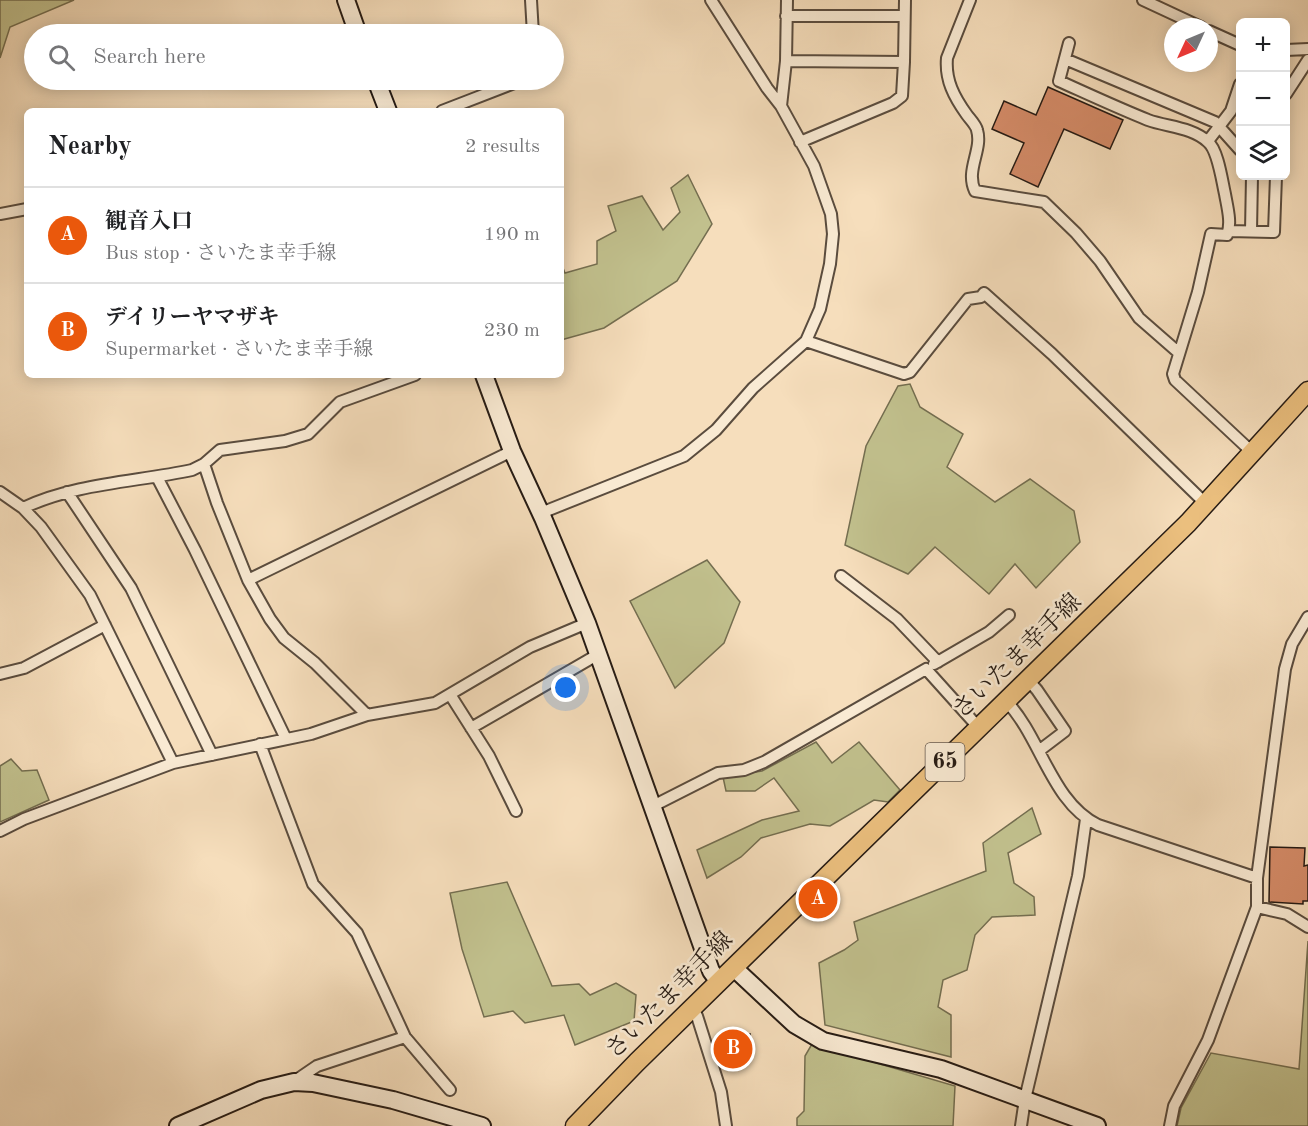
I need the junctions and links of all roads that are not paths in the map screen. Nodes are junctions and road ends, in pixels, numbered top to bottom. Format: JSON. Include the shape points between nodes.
{"nodes":[{"id":1,"x":346,"y":0,"type":"edge"},
{"id":2,"x":531,"y":0,"type":"edge"},
{"id":3,"x":711,"y":0,"type":"edge"},
{"id":4,"x":787,"y":0,"type":"edge"},
{"id":5,"x":904,"y":0,"type":"edge"},
{"id":6,"x":970,"y":0,"type":"edge"},
{"id":7,"x":1143,"y":0,"type":"edge"},
{"id":8,"x":786,"y":16,"type":"junction"},
{"id":9,"x":904,"y":16,"type":"junction"},
{"id":10,"x":1182,"y":18,"type":"edge"},
{"id":11,"x":354,"y":24,"type":"edge"},
{"id":12,"x":532,"y":24,"type":"edge"},
{"id":13,"x":1218,"y":35,"type":"edge"},
{"id":14,"x":1070,"y":43,"type":"dead end"},
{"id":15,"x":1236,"y":43,"type":"edge"},
{"id":16,"x":1308,"y":49,"type":"edge"},
{"id":17,"x":1290,"y":50,"type":"edge"},
{"id":18,"x":1065,"y":58,"type":"junction"},
{"id":19,"x":1308,"y":60,"type":"edge"},
{"id":20,"x":786,"y":61,"type":"junction"},
{"id":21,"x":904,"y":62,"type":"junction"},
{"id":22,"x":1290,"y":88,"type":"edge"},
{"id":23,"x":380,"y":90,"type":"edge"},
{"id":24,"x":496,"y":90,"type":"edge"},
{"id":25,"x":1236,"y":96,"type":"edge"},
{"id":26,"x":782,"y":106,"type":"junction"},
{"id":27,"x":387,"y":108,"type":"edge"},
{"id":28,"x":450,"y":108,"type":"edge"},
{"id":29,"x":1219,"y":126,"type":"junction"},
{"id":30,"x":800,"y":141,"type":"junction"},
{"id":31,"x":1208,"y":141,"type":"junction"},
{"id":32,"x":1236,"y":145,"type":"edge"},
{"id":33,"x":1252,"y":180,"type":"edge"},
{"id":34,"x":1276,"y":180,"type":"edge"},
{"id":35,"x":24,"y":210,"type":"edge"},
{"id":36,"x":0,"y":214,"type":"edge"},
{"id":37,"x":1229,"y":231,"type":"junction"},
{"id":38,"x":1251,"y":231,"type":"junction"},
{"id":39,"x":806,"y":341,"type":"junction"},
{"id":40,"x":1179,"y":353,"type":"junction"},
{"id":41,"x":407,"y":378,"type":"edge"},
{"id":42,"x":485,"y":378,"type":"edge"},
{"id":43,"x":1307,"y":393,"type":"edge"},
{"id":44,"x":512,"y":451,"type":"junction"},
{"id":45,"x":1253,"y":453,"type":"junction"},
{"id":46,"x":204,"y":464,"type":"junction"},
{"id":47,"x":157,"y":477,"type":"junction"},
{"id":48,"x":0,"y":492,"type":"edge"},
{"id":49,"x":67,"y":492,"type":"junction"},
{"id":50,"x":1206,"y":504,"type":"junction"},
{"id":51,"x":23,"y":508,"type":"junction"},
{"id":52,"x":541,"y":513,"type":"junction"},
{"id":53,"x":841,"y":576,"type":"dead end"},
{"id":54,"x":248,"y":580,"type":"junction"},
{"id":55,"x":1009,"y":615,"type":"dead end"},
{"id":56,"x":1308,"y":617,"type":"edge"},
{"id":57,"x":587,"y":623,"type":"junction"},
{"id":58,"x":105,"y":625,"type":"junction"},
{"id":59,"x":597,"y":655,"type":"junction"},
{"id":60,"x":938,"y":662,"type":"junction"},
{"id":61,"x":926,"y":669,"type":"junction"},
{"id":62,"x":0,"y":674,"type":"edge"},
{"id":63,"x":1029,"y":681,"type":"junction"},
{"id":64,"x":451,"y":696,"type":"junction"},
{"id":65,"x":1007,"y":702,"type":"junction"},
{"id":66,"x":367,"y":715,"type":"junction"},
{"id":67,"x":471,"y":728,"type":"junction"},
{"id":68,"x":979,"y":728,"type":"junction"},
{"id":69,"x":286,"y":739,"type":"junction"},
{"id":70,"x":260,"y":744,"type":"junction"},
{"id":71,"x":1040,"y":750,"type":"junction"},
{"id":72,"x":212,"y":755,"type":"junction"},
{"id":73,"x":173,"y":764,"type":"junction"},
{"id":74,"x":651,"y":807,"type":"junction"},
{"id":75,"x":516,"y":812,"type":"dead end"},
{"id":76,"x":1086,"y":819,"type":"junction"},
{"id":77,"x":0,"y":831,"type":"edge"},
{"id":78,"x":1257,"y":878,"type":"junction"},
{"id":79,"x":1257,"y":907,"type":"junction"},
{"id":80,"x":1308,"y":927,"type":"edge"},
{"id":81,"x":734,"y":968,"type":"junction"},
{"id":82,"x":719,"y":982,"type":"junction"},
{"id":83,"x":692,"y":1008,"type":"junction"},
{"id":84,"x":405,"y":1037,"type":"junction"},
{"id":85,"x":294,"y":1082,"type":"junction"},
{"id":86,"x":450,"y":1090,"type":"dead end"},
{"id":87,"x":1025,"y":1099,"type":"junction"},
{"id":88,"x":178,"y":1126,"type":"edge"},
{"id":89,"x":482,"y":1126,"type":"edge"},
{"id":90,"x":575,"y":1126,"type":"edge"},
{"id":91,"x":726,"y":1126,"type":"edge"},
{"id":92,"x":1021,"y":1126,"type":"edge"},
{"id":93,"x":1097,"y":1126,"type":"edge"},
{"id":94,"x":1170,"y":1126,"type":"edge"}],
"edges":[{"from":1,"to":11,"type":"street"},
{"from":2,"to":12,"type":"street"},
{"from":3,"to":26,"type":"street"},
{"from":4,"to":8,"type":"street"},
{"from":5,"to":9,"type":"street"},
{"from":6,"to":40,"type":"street","via":[[946,66],[952,92],[977,130],[978,145],[970,181],[975,190],[1044,202],[1100,261],[1139,318]]},
{"from":7,"to":10,"type":"street"},
{"from":8,"to":9,"type":"street"},
{"from":8,"to":20,"type":"street"},
{"from":9,"to":21,"type":"street"},
{"from":13,"to":15,"type":"street"},
{"from":14,"to":18,"type":"street"},
{"from":16,"to":17,"type":"street"},
{"from":18,"to":29,"type":"street"},
{"from":18,"to":31,"type":"street","via":[[1059,81],[1150,121]]},
{"from":19,"to":22,"type":"street"},
{"from":20,"to":21,"type":"street"},
{"from":20,"to":26,"type":"street"},
{"from":21,"to":30,"type":"street","via":[[902,96]]},
{"from":23,"to":27,"type":"street"},
{"from":24,"to":28,"type":"street"},
{"from":25,"to":29,"type":"street","via":[[1231,111]]},
{"from":26,"to":30,"type":"street"},
{"from":29,"to":31,"type":"street"},
{"from":29,"to":32,"type":"street"},
{"from":30,"to":39,"type":"street","via":[[818,176],[831,214],[833,234],[820,309]]},
{"from":31,"to":37,"type":"street","via":[[1221,172]]},
{"from":33,"to":38,"type":"street"},
{"from":34,"to":38,"type":"street","via":[[1274,232]]},
{"from":35,"to":36,"type":"street"},
{"from":37,"to":38,"type":"street"},
{"from":37,"to":40,"type":"street","via":[[1227,235],[1211,234]]},
{"from":39,"to":50,"type":"street","via":[[904,374],[910,372],[968,299],[984,293]]},
{"from":39,"to":52,"type":"street","via":[[753,388],[716,430],[684,456]]},
{"from":40,"to":45,"type":"street","via":[[1175,380]]},
{"from":41,"to":46,"type":"street","via":[[340,402],[308,434],[220,450]]},
{"from":42,"to":44,"type":"street"},
{"from":43,"to":45,"type":"main road","name":"さいたま幸手線","number":"65"},
{"from":44,"to":52,"type":"street"},
{"from":44,"to":54,"type":"street"},
{"from":45,"to":50,"type":"main road","name":"さいたま幸手線","number":"65"},
{"from":46,"to":47,"type":"street"},
{"from":46,"to":54,"type":"street"},
{"from":47,"to":49,"type":"street"},
{"from":47,"to":69,"type":"street"},
{"from":48,"to":51,"type":"street"},
{"from":49,"to":51,"type":"street"},
{"from":49,"to":72,"type":"street","via":[[131,588]]},
{"from":50,"to":63,"type":"main road","name":"さいたま幸手線","number":"65"},
{"from":51,"to":58,"type":"street","via":[[90,595]]},
{"from":52,"to":57,"type":"street"},
{"from":53,"to":60,"type":"street","via":[[897,619]]},
{"from":54,"to":66,"type":"street","via":[[284,638]]},
{"from":55,"to":60,"type":"street","via":[[989,632]]},
{"from":56,"to":78,"type":"street","via":[[1292,644],[1285,669]]},
{"from":57,"to":59,"type":"street"},
{"from":57,"to":64,"type":"street","via":[[504,661]]},
{"from":58,"to":62,"type":"street","via":[[24,668]]},
{"from":58,"to":73,"type":"street"},
{"from":59,"to":67,"type":"street"},
{"from":59,"to":74,"type":"street"},
{"from":60,"to":61,"type":"street"},
{"from":61,"to":68,"type":"street"},
{"from":61,"to":74,"type":"street","via":[[764,762],[744,770],[718,773]]},
{"from":63,"to":65,"type":"main road","name":"さいたま幸手線","number":"65"},
{"from":63,"to":71,"type":"street","via":[[1065,731]]},
{"from":64,"to":66,"type":"street","via":[[407,710]]},
{"from":64,"to":67,"type":"street"},
{"from":65,"to":68,"type":"main road","name":"さいたま幸手線","number":"65"},
{"from":65,"to":71,"type":"street"},
{"from":66,"to":69,"type":"street"},
{"from":67,"to":75,"type":"street"},
{"from":68,"to":81,"type":"main road","name":"さいたま幸手線","number":"65"},
{"from":69,"to":70,"type":"street"},
{"from":70,"to":72,"type":"street"},
{"from":70,"to":84,"type":"street","via":[[313,884],[357,933]]},
{"from":71,"to":76,"type":"street","via":[[1060,790]]},
{"from":72,"to":73,"type":"street"},
{"from":73,"to":77,"type":"street"},
{"from":74,"to":82,"type":"street","via":[[711,971]]},
{"from":76,"to":78,"type":"street"},
{"from":76,"to":87,"type":"street","via":[[1078,876]]},
{"from":78,"to":79,"type":"street"},
{"from":79,"to":80,"type":"street","via":[[1287,914]]},
{"from":79,"to":94,"type":"street","via":[[1209,1040],[1174,1106]]},
{"from":81,"to":82,"type":"main road","name":"さいたま幸手線","number":"65"},
{"from":81,"to":87,"type":"street","via":[[794,1024],[823,1041],[941,1069]]},
{"from":82,"to":83,"type":"main road","name":"さいたま幸手線","number":"65"},
{"from":83,"to":90,"type":"main road","name":"さいたま幸手線","number":"65"},
{"from":83,"to":91,"type":"street","via":[[721,1092]]},
{"from":84,"to":85,"type":"street","via":[[316,1066]]},
{"from":84,"to":86,"type":"street"},
{"from":85,"to":88,"type":"street","via":[[261,1090]]},
{"from":85,"to":89,"type":"street","via":[[393,1100]]},
{"from":87,"to":92,"type":"street"},
{"from":87,"to":93,"type":"street"}]}
